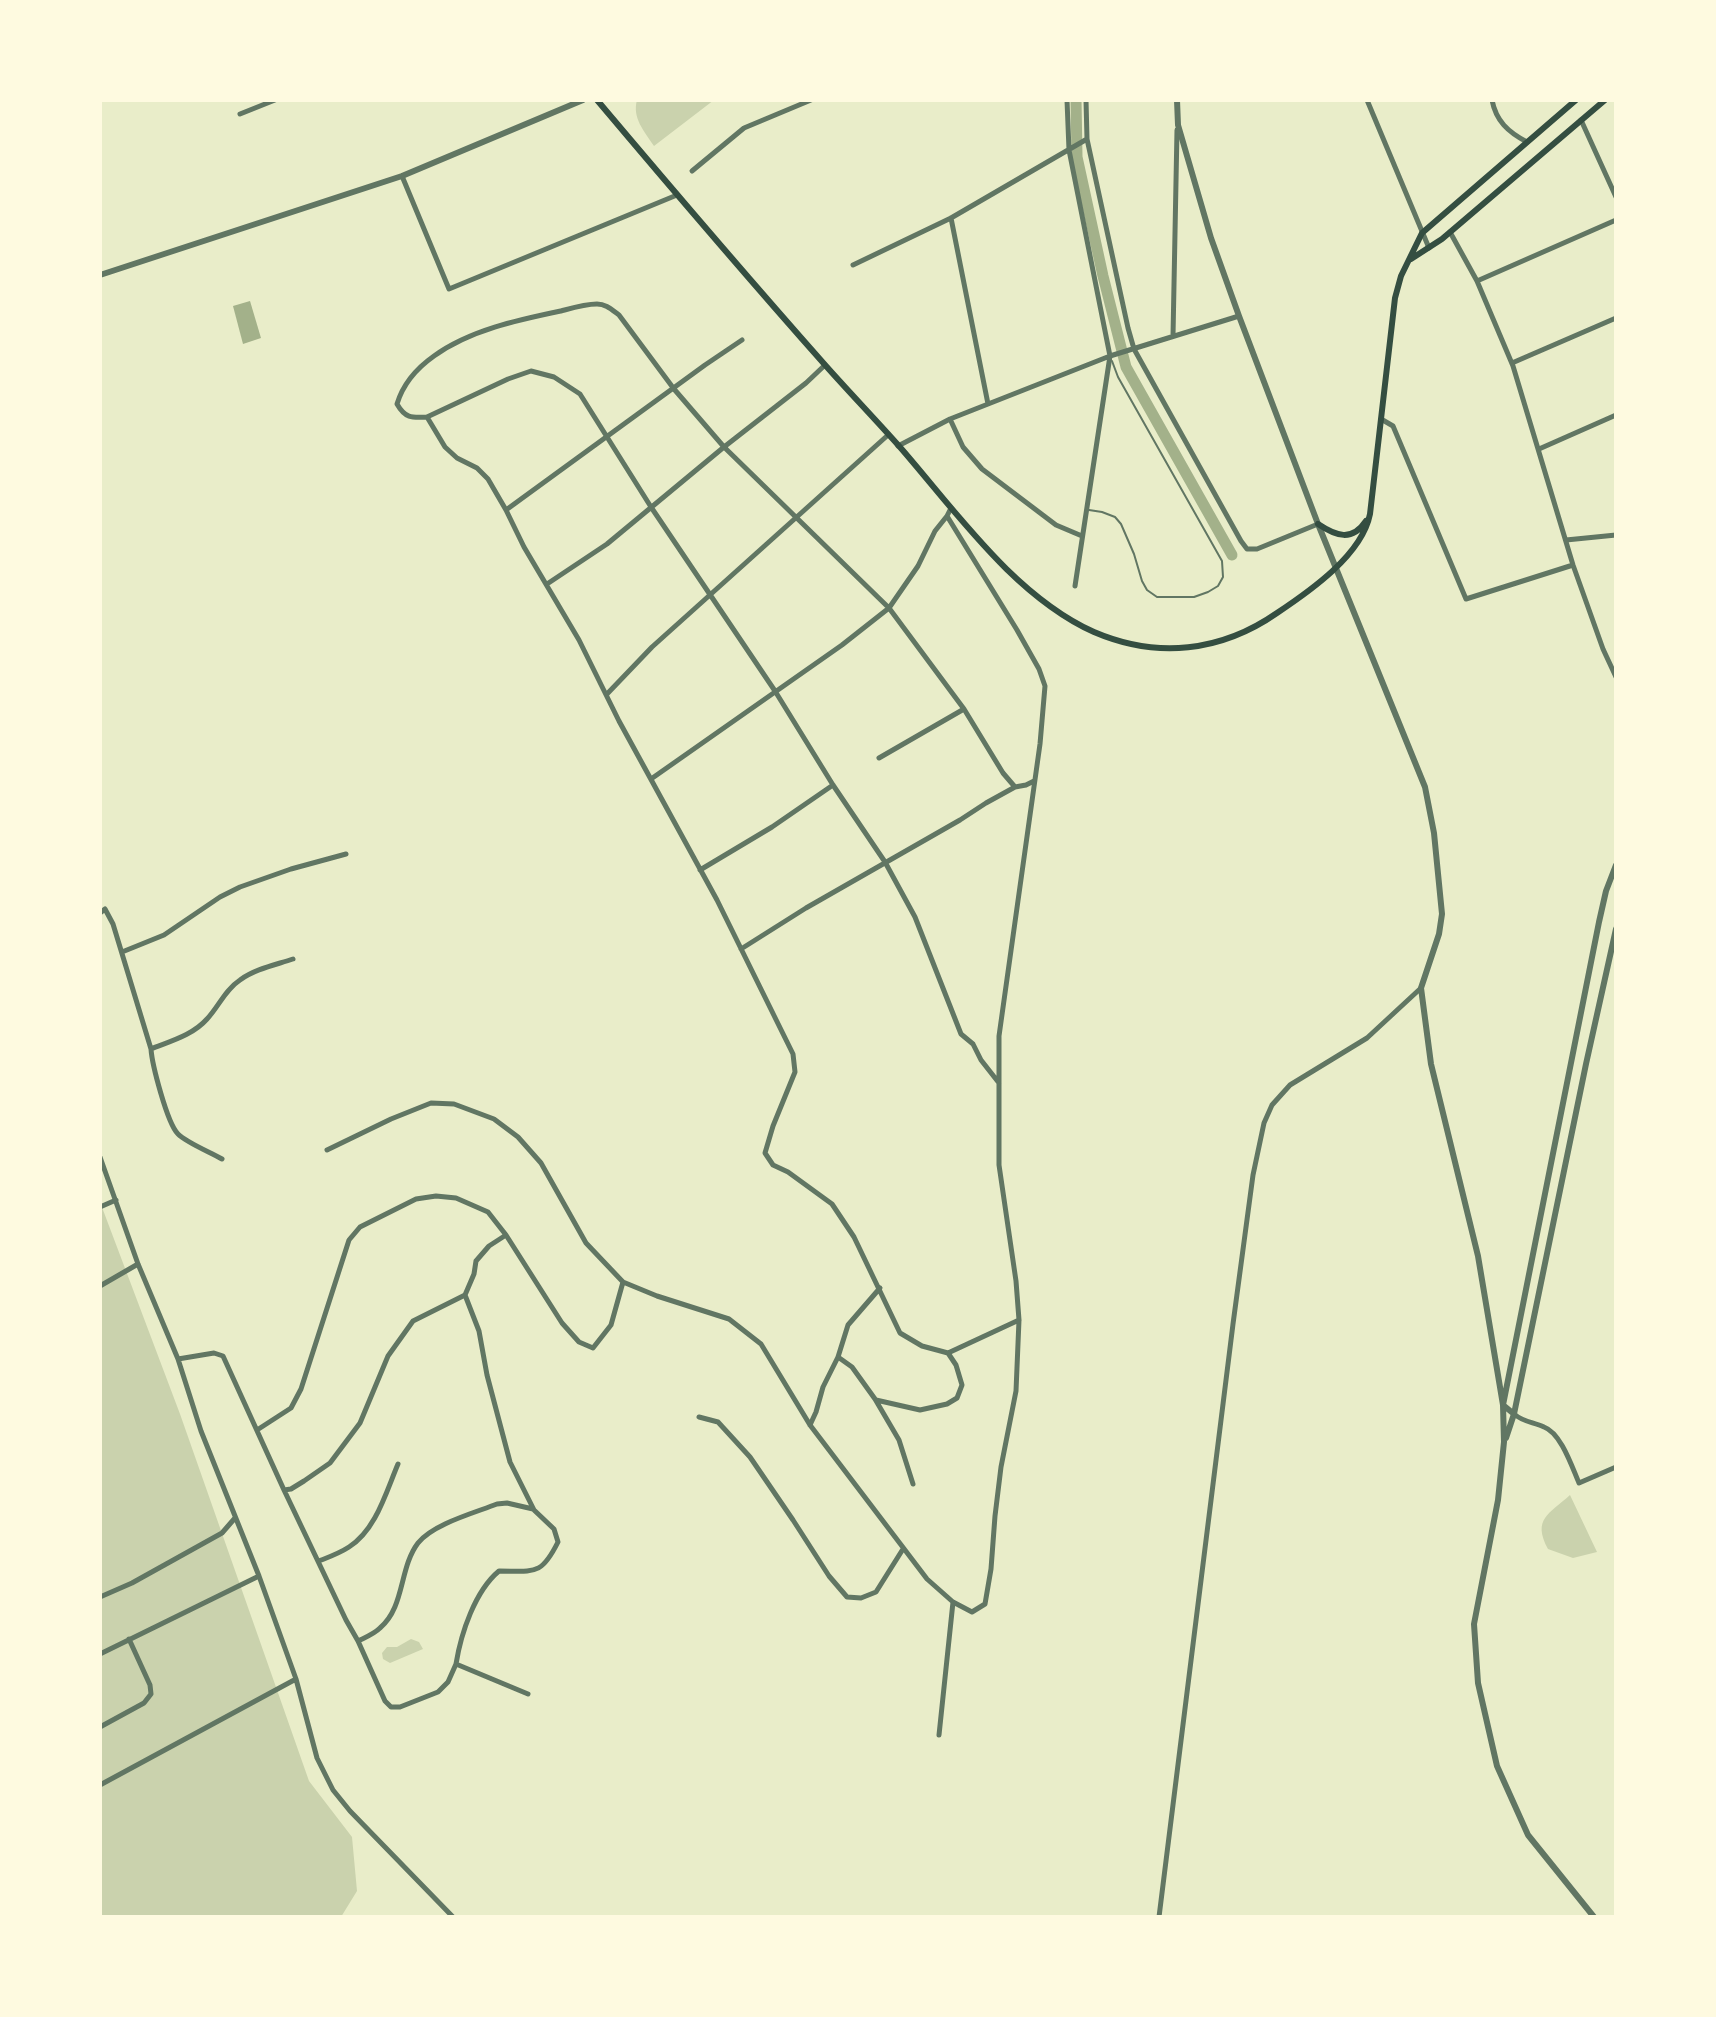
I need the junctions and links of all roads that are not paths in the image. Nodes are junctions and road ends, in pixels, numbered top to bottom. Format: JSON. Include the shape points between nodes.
{"nodes":[{"id":1,"x":275,"y":100,"type":"edge"},
{"id":2,"x":583,"y":100,"type":"edge"},
{"id":3,"x":597,"y":100,"type":"edge"},
{"id":4,"x":811,"y":100,"type":"edge"},
{"id":5,"x":1067,"y":100,"type":"edge"},
{"id":6,"x":1086,"y":100,"type":"edge"},
{"id":7,"x":1177,"y":100,"type":"edge"},
{"id":8,"x":1367,"y":100,"type":"edge"},
{"id":9,"x":1492,"y":100,"type":"edge"},
{"id":10,"x":1576,"y":100,"type":"edge"},
{"id":11,"x":1605,"y":100,"type":"edge"},
{"id":12,"x":240,"y":114,"type":"dead end"},
{"id":13,"x":1581,"y":120,"type":"junction"},
{"id":14,"x":1178,"y":125,"type":"junction"},
{"id":15,"x":1085,"y":140,"type":"junction"},
{"id":16,"x":1527,"y":142,"type":"junction"},
{"id":17,"x":1071,"y":149,"type":"junction"},
{"id":18,"x":1501,"y":164,"type":"junction"},
{"id":19,"x":692,"y":171,"type":"dead end"},
{"id":20,"x":402,"y":176,"type":"junction"},
{"id":21,"x":1513,"y":179,"type":"junction"},
{"id":22,"x":677,"y":195,"type":"junction"},
{"id":23,"x":1616,"y":197,"type":"edge"},
{"id":24,"x":951,"y":218,"type":"junction"},
{"id":25,"x":1616,"y":220,"type":"edge"},
{"id":26,"x":1450,"y":232,"type":"junction"},
{"id":27,"x":1422,"y":233,"type":"junction"},
{"id":28,"x":1429,"y":248,"type":"junction"},
{"id":29,"x":1411,"y":259,"type":"junction"},
{"id":30,"x":853,"y":265,"type":"dead end"},
{"id":31,"x":100,"y":275,"type":"edge"},
{"id":32,"x":1477,"y":281,"type":"junction"},
{"id":33,"x":1239,"y":316,"type":"junction"},
{"id":34,"x":1616,"y":318,"type":"edge"},
{"id":35,"x":1173,"y":337,"type":"junction"},
{"id":36,"x":742,"y":340,"type":"dead end"},
{"id":37,"x":1134,"y":349,"type":"junction"},
{"id":38,"x":1110,"y":356,"type":"junction"},
{"id":39,"x":1512,"y":363,"type":"junction"},
{"id":40,"x":825,"y":365,"type":"junction"},
{"id":41,"x":674,"y":389,"type":"junction"},
{"id":42,"x":988,"y":404,"type":"junction"},
{"id":43,"x":1616,"y":415,"type":"edge"},
{"id":44,"x":427,"y":417,"type":"junction"},
{"id":45,"x":950,"y":419,"type":"junction"},
{"id":46,"x":1381,"y":419,"type":"junction"},
{"id":47,"x":888,"y":435,"type":"junction"},
{"id":48,"x":607,"y":437,"type":"junction"},
{"id":49,"x":898,"y":446,"type":"junction"},
{"id":50,"x":724,"y":447,"type":"junction"},
{"id":51,"x":1539,"y":449,"type":"junction"},
{"id":52,"x":651,"y":507,"type":"junction"},
{"id":53,"x":951,"y":508,"type":"junction"},
{"id":54,"x":506,"y":510,"type":"junction"},
{"id":55,"x":1086,"y":510,"type":"junction"},
{"id":56,"x":1370,"y":514,"type":"junction"},
{"id":57,"x":947,"y":516,"type":"junction"},
{"id":58,"x":796,"y":519,"type":"junction"},
{"id":59,"x":1318,"y":524,"type":"junction"},
{"id":60,"x":1616,"y":535,"type":"edge"},
{"id":61,"x":1082,"y":536,"type":"junction"},
{"id":62,"x":1566,"y":540,"type":"junction"},
{"id":63,"x":1573,"y":565,"type":"junction"},
{"id":64,"x":1336,"y":566,"type":"junction"},
{"id":65,"x":547,"y":584,"type":"junction"},
{"id":66,"x":1075,"y":586,"type":"dead end"},
{"id":67,"x":709,"y":595,"type":"junction"},
{"id":68,"x":889,"y":608,"type":"junction"},
{"id":69,"x":1616,"y":677,"type":"edge"},
{"id":70,"x":775,"y":691,"type":"junction"},
{"id":71,"x":606,"y":694,"type":"junction"},
{"id":72,"x":964,"y":709,"type":"junction"},
{"id":73,"x":879,"y":758,"type":"dead end"},
{"id":74,"x":651,"y":779,"type":"junction"},
{"id":75,"x":1034,"y":781,"type":"junction"},
{"id":76,"x":833,"y":785,"type":"junction"},
{"id":77,"x":1015,"y":787,"type":"junction"},
{"id":78,"x":346,"y":854,"type":"dead end"},
{"id":79,"x":885,"y":862,"type":"junction"},
{"id":80,"x":1616,"y":865,"type":"edge"},
{"id":81,"x":700,"y":870,"type":"junction"},
{"id":82,"x":100,"y":913,"type":"edge"},
{"id":83,"x":1616,"y":929,"type":"edge"},
{"id":84,"x":741,"y":949,"type":"junction"},
{"id":85,"x":122,"y":952,"type":"junction"},
{"id":86,"x":293,"y":959,"type":"dead end"},
{"id":87,"x":1421,"y":988,"type":"junction"},
{"id":88,"x":151,"y":1049,"type":"junction"},
{"id":89,"x":999,"y":1083,"type":"junction"},
{"id":90,"x":327,"y":1150,"type":"dead end"},
{"id":91,"x":100,"y":1157,"type":"edge"},
{"id":92,"x":222,"y":1159,"type":"dead end"},
{"id":93,"x":116,"y":1200,"type":"junction"},
{"id":94,"x":100,"y":1207,"type":"edge"},
{"id":95,"x":506,"y":1235,"type":"junction"},
{"id":96,"x":138,"y":1264,"type":"junction"},
{"id":97,"x":623,"y":1282,"type":"junction"},
{"id":98,"x":100,"y":1286,"type":"edge"},
{"id":99,"x":880,"y":1288,"type":"junction"},
{"id":100,"x":465,"y":1295,"type":"junction"},
{"id":101,"x":1019,"y":1320,"type":"junction"},
{"id":102,"x":948,"y":1353,"type":"junction"},
{"id":103,"x":838,"y":1357,"type":"junction"},
{"id":104,"x":178,"y":1359,"type":"junction"},
{"id":105,"x":875,"y":1399,"type":"junction"},
{"id":106,"x":1503,"y":1405,"type":"junction"},
{"id":107,"x":1514,"y":1414,"type":"junction"},
{"id":108,"x":699,"y":1417,"type":"dead end"},
{"id":109,"x":810,"y":1425,"type":"junction"},
{"id":110,"x":257,"y":1430,"type":"junction"},
{"id":111,"x":1504,"y":1442,"type":"junction"},
{"id":112,"x":398,"y":1464,"type":"dead end"},
{"id":113,"x":1616,"y":1467,"type":"edge"},
{"id":114,"x":913,"y":1484,"type":"dead end"},
{"id":115,"x":284,"y":1490,"type":"junction"},
{"id":116,"x":534,"y":1510,"type":"junction"},
{"id":117,"x":235,"y":1518,"type":"junction"},
{"id":118,"x":903,"y":1549,"type":"junction"},
{"id":119,"x":319,"y":1561,"type":"junction"},
{"id":120,"x":259,"y":1576,"type":"junction"},
{"id":121,"x":100,"y":1597,"type":"edge"},
{"id":122,"x":953,"y":1602,"type":"junction"},
{"id":123,"x":129,"y":1639,"type":"junction"},
{"id":124,"x":358,"y":1641,"type":"junction"},
{"id":125,"x":100,"y":1654,"type":"edge"},
{"id":126,"x":456,"y":1664,"type":"junction"},
{"id":127,"x":296,"y":1679,"type":"junction"},
{"id":128,"x":448,"y":1682,"type":"junction"},
{"id":129,"x":454,"y":1690,"type":"dead end"},
{"id":130,"x":528,"y":1694,"type":"dead end"},
{"id":131,"x":100,"y":1727,"type":"edge"},
{"id":132,"x":939,"y":1735,"type":"dead end"},
{"id":133,"x":100,"y":1785,"type":"edge"},
{"id":134,"x":453,"y":1917,"type":"edge"},
{"id":135,"x":1159,"y":1917,"type":"edge"},
{"id":136,"x":1594,"y":1917,"type":"edge"}],
"edges":[{"from":1,"to":12,"type":"street"},
{"from":2,"to":20,"type":"street"},
{"from":3,"to":22,"type":"main road"},
{"from":4,"to":19,"type":"street","via":[[744,128]]},
{"from":5,"to":17,"type":"street"},
{"from":6,"to":15,"type":"street"},
{"from":7,"to":14,"type":"street"},
{"from":8,"to":27,"type":"street"},
{"from":9,"to":16,"type":"street","via":[[1499,121]]},
{"from":10,"to":16,"type":"main road"},
{"from":11,"to":13,"type":"main road"},
{"from":13,"to":21,"type":"main road"},
{"from":13,"to":23,"type":"street"},
{"from":14,"to":33,"type":"street"},
{"from":14,"to":35,"type":"street"},
{"from":15,"to":17,"type":"street"},
{"from":15,"to":37,"type":"street"},
{"from":16,"to":18,"type":"main road"},
{"from":17,"to":24,"type":"street"},
{"from":17,"to":38,"type":"street"},
{"from":18,"to":21,"type":"main road"},
{"from":18,"to":27,"type":"main road"},
{"from":20,"to":22,"type":"street","via":[[449,289]]},
{"from":20,"to":31,"type":"street"},
{"from":21,"to":26,"type":"main road"},
{"from":22,"to":40,"type":"main road"},
{"from":24,"to":30,"type":"street"},
{"from":24,"to":42,"type":"street"},
{"from":25,"to":32,"type":"street"},
{"from":26,"to":28,"type":"main road"},
{"from":26,"to":32,"type":"street"},
{"from":27,"to":28,"type":"street"},
{"from":27,"to":29,"type":"main road"},
{"from":28,"to":29,"type":"main road"},
{"from":29,"to":46,"type":"main road","via":[[1395,298]]},
{"from":32,"to":39,"type":"street"},
{"from":33,"to":35,"type":"street"},
{"from":33,"to":59,"type":"street"},
{"from":34,"to":39,"type":"street"},
{"from":35,"to":37,"type":"street"},
{"from":36,"to":41,"type":"street"},
{"from":37,"to":38,"type":"street"},
{"from":37,"to":59,"type":"street","via":[[1247,549]]},
{"from":38,"to":42,"type":"street"},
{"from":38,"to":55,"type":"street"},
{"from":38,"to":55,"type":"lane","via":[[1222,561],[1223,577],[1218,586],[1194,597],[1157,597],[1142,581],[1121,524],[1115,517]]},
{"from":39,"to":51,"type":"street"},
{"from":40,"to":47,"type":"main road"},
{"from":40,"to":50,"type":"street"},
{"from":41,"to":44,"type":"street","via":[[619,315],[599,304],[530,317],[464,338],[433,357],[405,383],[397,404],[413,418]]},
{"from":41,"to":48,"type":"street"},
{"from":41,"to":50,"type":"street"},
{"from":42,"to":45,"type":"street"},
{"from":43,"to":51,"type":"street"},
{"from":44,"to":48,"type":"street","via":[[531,371],[554,377],[580,394]]},
{"from":44,"to":54,"type":"street","via":[[445,447],[488,479]]},
{"from":45,"to":49,"type":"street"},
{"from":45,"to":61,"type":"street","via":[[963,447],[982,469],[1056,525]]},
{"from":46,"to":56,"type":"main road"},
{"from":46,"to":63,"type":"street","via":[[1393,426],[1466,599]]},
{"from":47,"to":49,"type":"main road"},
{"from":47,"to":58,"type":"street"},
{"from":48,"to":52,"type":"street"},
{"from":48,"to":54,"type":"street"},
{"from":49,"to":53,"type":"main road"},
{"from":50,"to":52,"type":"street"},
{"from":50,"to":58,"type":"street"},
{"from":51,"to":62,"type":"street"},
{"from":52,"to":65,"type":"street"},
{"from":52,"to":67,"type":"street"},
{"from":53,"to":57,"type":"street"},
{"from":53,"to":64,"type":"main road","via":[[1010,573],[1051,607],[1092,631],[1148,648],[1186,647],[1239,634],[1281,611]]},
{"from":54,"to":65,"type":"street"},
{"from":55,"to":61,"type":"street"},
{"from":56,"to":59,"type":"main road","via":[[1348,535]]},
{"from":56,"to":64,"type":"main road","via":[[1362,537]]},
{"from":57,"to":68,"type":"street"},
{"from":57,"to":75,"type":"street","via":[[1045,686]]},
{"from":58,"to":67,"type":"street"},
{"from":58,"to":68,"type":"street"},
{"from":59,"to":64,"type":"street"},
{"from":60,"to":62,"type":"street"},
{"from":61,"to":66,"type":"street"},
{"from":62,"to":63,"type":"street"},
{"from":63,"to":69,"type":"street"},
{"from":64,"to":87,"type":"street","via":[[1425,787],[1442,914]]},
{"from":65,"to":71,"type":"street"},
{"from":67,"to":70,"type":"street"},
{"from":67,"to":71,"type":"street"},
{"from":68,"to":70,"type":"street"},
{"from":68,"to":72,"type":"street"},
{"from":70,"to":74,"type":"street"},
{"from":70,"to":76,"type":"street"},
{"from":71,"to":74,"type":"street"},
{"from":72,"to":73,"type":"street"},
{"from":72,"to":77,"type":"street"},
{"from":74,"to":81,"type":"street"},
{"from":75,"to":77,"type":"street"},
{"from":75,"to":89,"type":"street","via":[[999,1036]]},
{"from":76,"to":79,"type":"street"},
{"from":76,"to":81,"type":"street"},
{"from":77,"to":79,"type":"street"},
{"from":78,"to":85,"type":"street","via":[[240,887],[164,935]]},
{"from":79,"to":84,"type":"street"},
{"from":79,"to":89,"type":"street","via":[[915,917],[961,1034]]},
{"from":80,"to":106,"type":"street","via":[[1599,922]]},
{"from":81,"to":84,"type":"street"},
{"from":82,"to":85,"type":"street","via":[[105,909]]},
{"from":83,"to":107,"type":"street"},
{"from":84,"to":99,"type":"street","via":[[793,1054],[795,1072],[765,1153],[773,1165],[832,1204]]},
{"from":85,"to":88,"type":"street"},
{"from":86,"to":88,"type":"street","via":[[240,979],[198,1028]]},
{"from":87,"to":106,"type":"street","via":[[1431,1064],[1475,1243]]},
{"from":87,"to":135,"type":"street","via":[[1367,1038],[1290,1085],[1264,1123],[1233,1324]]},
{"from":88,"to":92,"type":"street","via":[[171,1124],[178,1134]]},
{"from":89,"to":101,"type":"street","via":[[999,1165]]},
{"from":90,"to":97,"type":"street","via":[[431,1103],[454,1104],[494,1119],[541,1163],[586,1243]]},
{"from":91,"to":93,"type":"street"},
{"from":93,"to":94,"type":"street"},
{"from":93,"to":96,"type":"street"},
{"from":95,"to":97,"type":"street","via":[[562,1323],[579,1342],[593,1348],[611,1325]]},
{"from":95,"to":100,"type":"street","via":[[476,1261]]},
{"from":95,"to":110,"type":"street","via":[[488,1212],[436,1196],[416,1199],[360,1227],[349,1240],[301,1389],[291,1408]]},
{"from":96,"to":98,"type":"street"},
{"from":96,"to":104,"type":"street"},
{"from":97,"to":109,"type":"street","via":[[729,1319],[761,1344]]},
{"from":99,"to":102,"type":"street","via":[[900,1333]]},
{"from":99,"to":103,"type":"street","via":[[848,1325]]},
{"from":100,"to":115,"type":"street","via":[[413,1321],[388,1356],[360,1423],[338,1453]]},
{"from":100,"to":116,"type":"street","via":[[479,1331],[510,1462]]},
{"from":101,"to":102,"type":"street"},
{"from":101,"to":122,"type":"street","via":[[1016,1391],[985,1604],[972,1612]]},
{"from":102,"to":105,"type":"street","via":[[962,1385],[957,1398],[920,1410]]},
{"from":103,"to":105,"type":"street"},
{"from":103,"to":109,"type":"street"},
{"from":104,"to":110,"type":"street","via":[[223,1356]]},
{"from":104,"to":117,"type":"street"},
{"from":105,"to":114,"type":"street","via":[[899,1440]]},
{"from":106,"to":107,"type":"street"},
{"from":106,"to":111,"type":"street"},
{"from":107,"to":111,"type":"street"},
{"from":107,"to":113,"type":"street","via":[[1555,1434],[1579,1483]]},
{"from":108,"to":118,"type":"street","via":[[718,1422],[750,1457],[847,1597],[876,1592]]},
{"from":109,"to":118,"type":"street"},
{"from":110,"to":115,"type":"street"},
{"from":111,"to":136,"type":"street","via":[[1474,1624],[1478,1683],[1497,1766],[1528,1835]]},
{"from":112,"to":119,"type":"street","via":[[365,1533],[350,1547]]},
{"from":115,"to":119,"type":"street"},
{"from":116,"to":124,"type":"street","via":[[497,1504],[433,1530],[413,1552],[383,1627]]},
{"from":116,"to":126,"type":"street","via":[[554,1529],[558,1542],[551,1556],[535,1571],[499,1571],[487,1581]]},
{"from":117,"to":120,"type":"street"},
{"from":117,"to":121,"type":"street","via":[[222,1533]]},
{"from":118,"to":122,"type":"street"},
{"from":119,"to":124,"type":"street"},
{"from":120,"to":123,"type":"street"},
{"from":120,"to":127,"type":"street"},
{"from":122,"to":132,"type":"street"},
{"from":123,"to":125,"type":"street"},
{"from":123,"to":131,"type":"street","via":[[151,1694]]},
{"from":124,"to":128,"type":"street","via":[[391,1707],[438,1692]]},
{"from":126,"to":128,"type":"street"},
{"from":126,"to":130,"type":"street"},
{"from":127,"to":133,"type":"street"},
{"from":127,"to":134,"type":"street","via":[[317,1758],[333,1790]]},
{"from":128,"to":129,"type":"street"}]}
